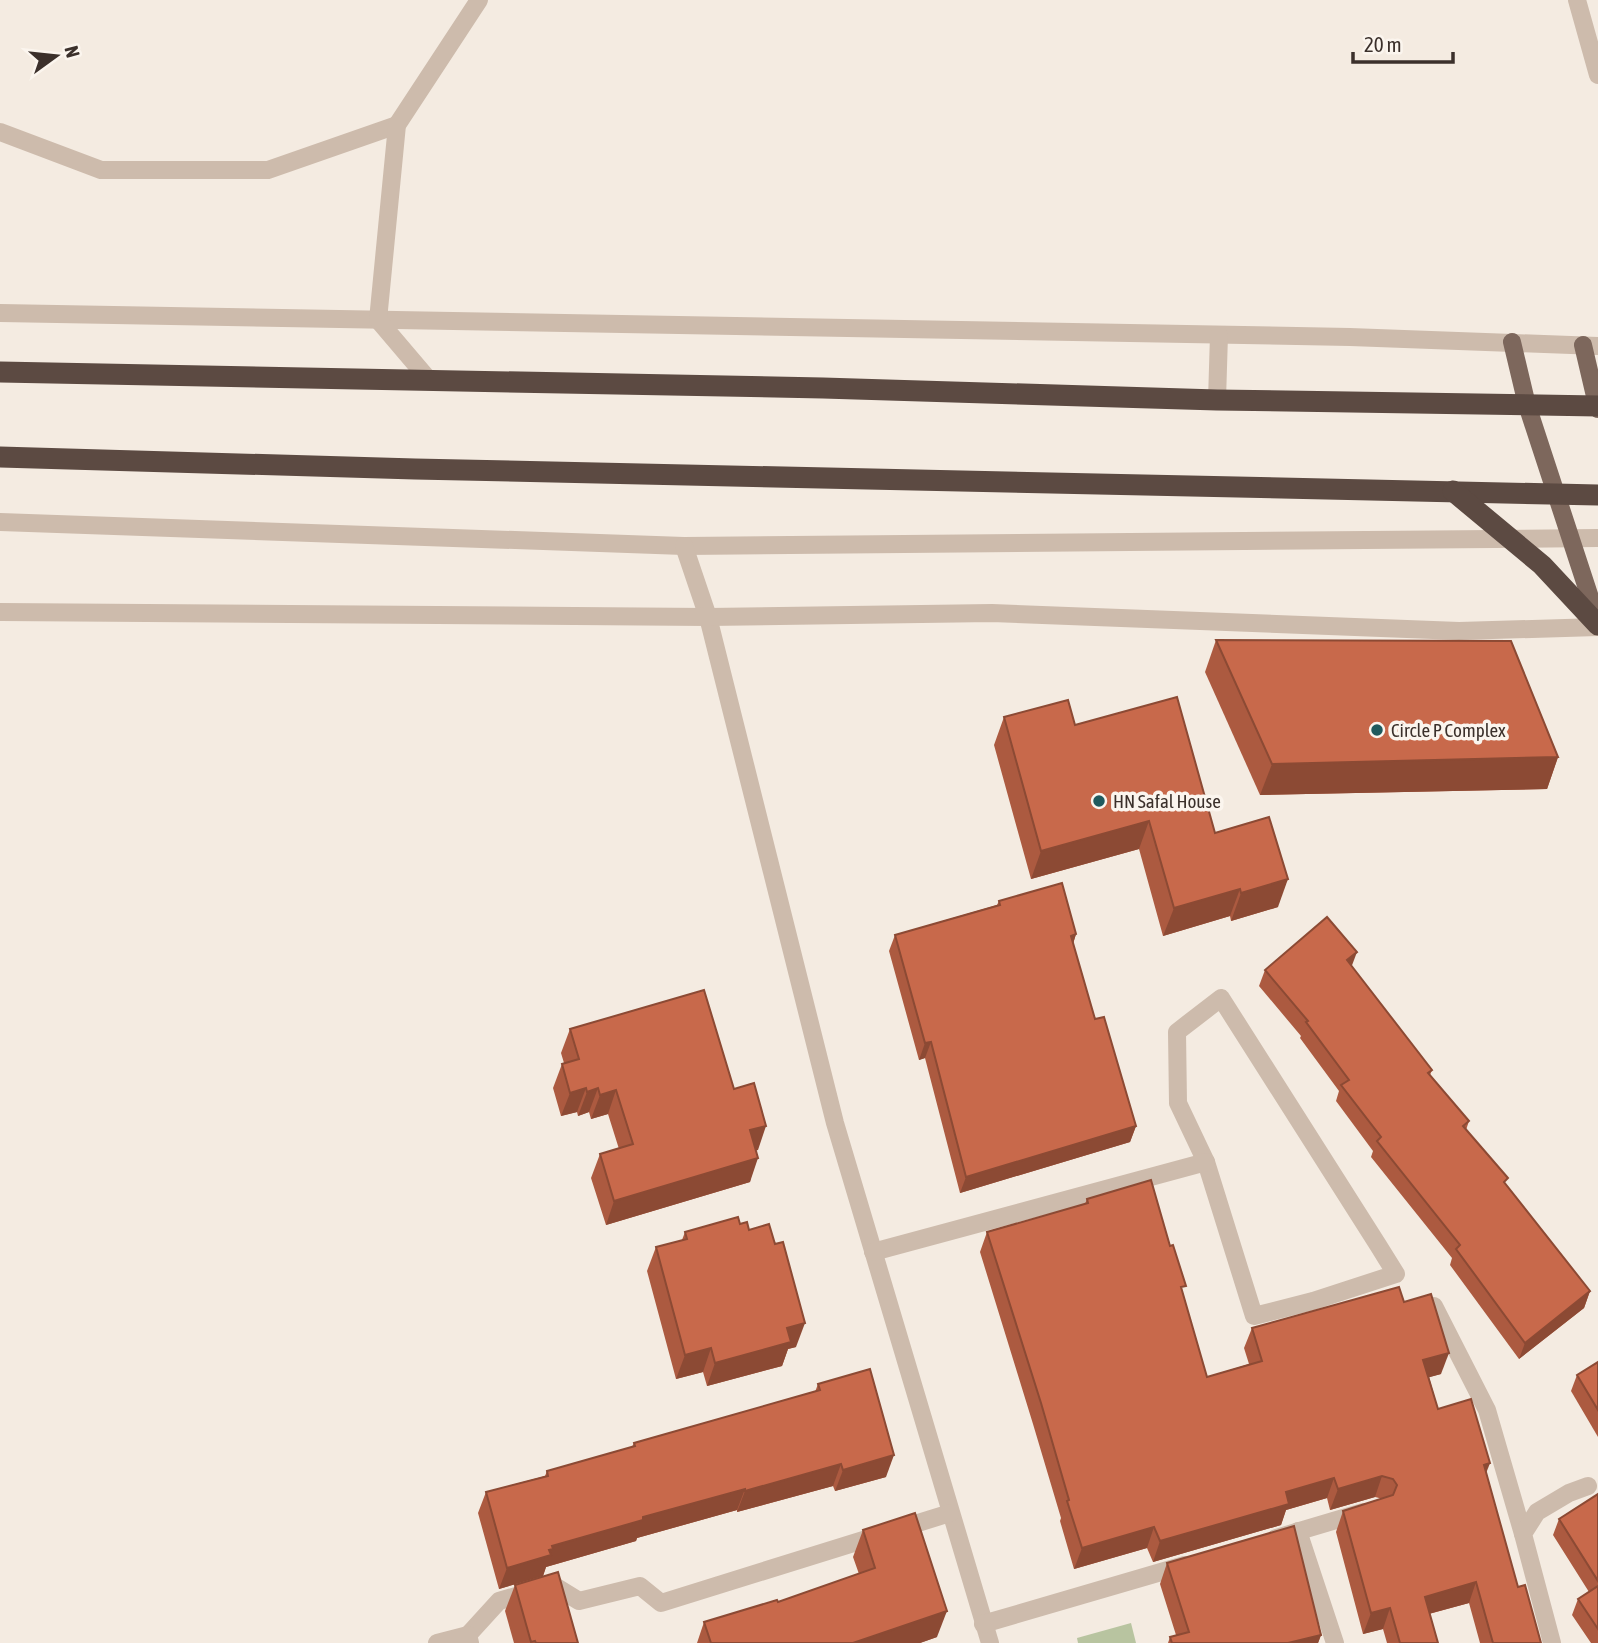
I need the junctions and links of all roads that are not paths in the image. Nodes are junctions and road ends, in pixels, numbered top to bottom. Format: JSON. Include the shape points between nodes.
{"nodes":[{"id":1,"x":479,"y":0,"type":"edge"},
{"id":2,"x":1577,"y":0,"type":"edge"},
{"id":3,"x":1598,"y":75,"type":"edge"},
{"id":4,"x":397,"y":125,"type":"junction"},
{"id":5,"x":0,"y":132,"type":"edge"},
{"id":6,"x":0,"y":313,"type":"edge"},
{"id":7,"x":378,"y":320,"type":"junction"},
{"id":8,"x":1219,"y":335,"type":"junction"},
{"id":9,"x":1511,"y":342,"type":"junction"},
{"id":10,"x":1590,"y":346,"type":"edge"},
{"id":11,"x":0,"y":372,"type":"edge"},
{"id":12,"x":429,"y":380,"type":"junction"},
{"id":13,"x":1217,"y":400,"type":"junction"},
{"id":14,"x":1527,"y":405,"type":"junction"},
{"id":15,"x":1598,"y":407,"type":"edge"},
{"id":16,"x":0,"y":457,"type":"edge"},
{"id":17,"x":1453,"y":491,"type":"junction"},
{"id":18,"x":1556,"y":494,"type":"junction"},
{"id":19,"x":1598,"y":495,"type":"edge"},
{"id":20,"x":0,"y":522,"type":"edge"},
{"id":21,"x":1509,"y":538,"type":"junction"},
{"id":22,"x":1598,"y":538,"type":"edge"},
{"id":23,"x":1571,"y":539,"type":"junction"},
{"id":24,"x":684,"y":545,"type":"junction"},
{"id":25,"x":0,"y":612,"type":"edge"},
{"id":26,"x":708,"y":617,"type":"junction"},
{"id":27,"x":1598,"y":625,"type":"edge"},
{"id":28,"x":1206,"y":1162,"type":"junction"},
{"id":29,"x":873,"y":1252,"type":"junction"},
{"id":30,"x":1434,"y":1306,"type":"edge"},
{"id":31,"x":1588,"y":1486,"type":"dead end"},
{"id":32,"x":1378,"y":1508,"type":"edge"},
{"id":33,"x":950,"y":1513,"type":"junction"},
{"id":34,"x":1298,"y":1531,"type":"junction"},
{"id":35,"x":1523,"y":1534,"type":"junction"},
{"id":36,"x":1260,"y":1543,"type":"edge"},
{"id":37,"x":1196,"y":1561,"type":"edge"},
{"id":38,"x":983,"y":1624,"type":"junction"},
{"id":39,"x":469,"y":1639,"type":"edge"},
{"id":40,"x":438,"y":1643,"type":"edge"},
{"id":41,"x":990,"y":1643,"type":"edge"},
{"id":42,"x":1335,"y":1643,"type":"edge"},
{"id":43,"x":1552,"y":1643,"type":"edge"}],
"edges":[{"from":1,"to":4,"type":"street"},
{"from":2,"to":3,"type":"street"},
{"from":4,"to":5,"type":"street","via":[[268,170],[101,170]]},
{"from":4,"to":7,"type":"street"},
{"from":6,"to":7,"type":"street"},
{"from":7,"to":8,"type":"street"},
{"from":7,"to":12,"type":"street"},
{"from":8,"to":9,"type":"street"},
{"from":8,"to":13,"type":"street"},
{"from":9,"to":10,"type":"street"},
{"from":9,"to":14,"type":"main road"},
{"from":10,"to":15,"type":"main road"},
{"from":11,"to":12,"type":"highway"},
{"from":12,"to":13,"type":"highway"},
{"from":13,"to":14,"type":"highway"},
{"from":14,"to":15,"type":"highway"},
{"from":14,"to":18,"type":"main road"},
{"from":16,"to":17,"type":"highway"},
{"from":17,"to":18,"type":"highway"},
{"from":17,"to":21,"type":"highway"},
{"from":18,"to":19,"type":"highway"},
{"from":18,"to":23,"type":"main road"},
{"from":20,"to":24,"type":"street"},
{"from":21,"to":23,"type":"street"},
{"from":21,"to":24,"type":"street"},
{"from":21,"to":27,"type":"highway","via":[[1542,565]]},
{"from":22,"to":23,"type":"street"},
{"from":23,"to":27,"type":"main road"},
{"from":24,"to":26,"type":"street"},
{"from":25,"to":26,"type":"street"},
{"from":26,"to":27,"type":"street","via":[[992,613],[1459,631]]},
{"from":26,"to":29,"type":"street","via":[[835,1123]]},
{"from":28,"to":28,"type":"street","via":[[1254,1316],[1396,1274],[1221,998],[1177,1032],[1178,1103]]},
{"from":28,"to":29,"type":"street"},
{"from":29,"to":33,"type":"street"},
{"from":30,"to":35,"type":"street","via":[[1487,1410]]},
{"from":31,"to":35,"type":"street","via":[[1537,1512]]},
{"from":32,"to":34,"type":"street"},
{"from":33,"to":38,"type":"street"},
{"from":33,"to":39,"type":"street","via":[[661,1603],[640,1586],[579,1601],[553,1585],[499,1601]]},
{"from":34,"to":36,"type":"street"},
{"from":34,"to":42,"type":"street"},
{"from":35,"to":43,"type":"street"},
{"from":37,"to":38,"type":"street"},
{"from":38,"to":41,"type":"street"},
{"from":39,"to":40,"type":"street"}]}
